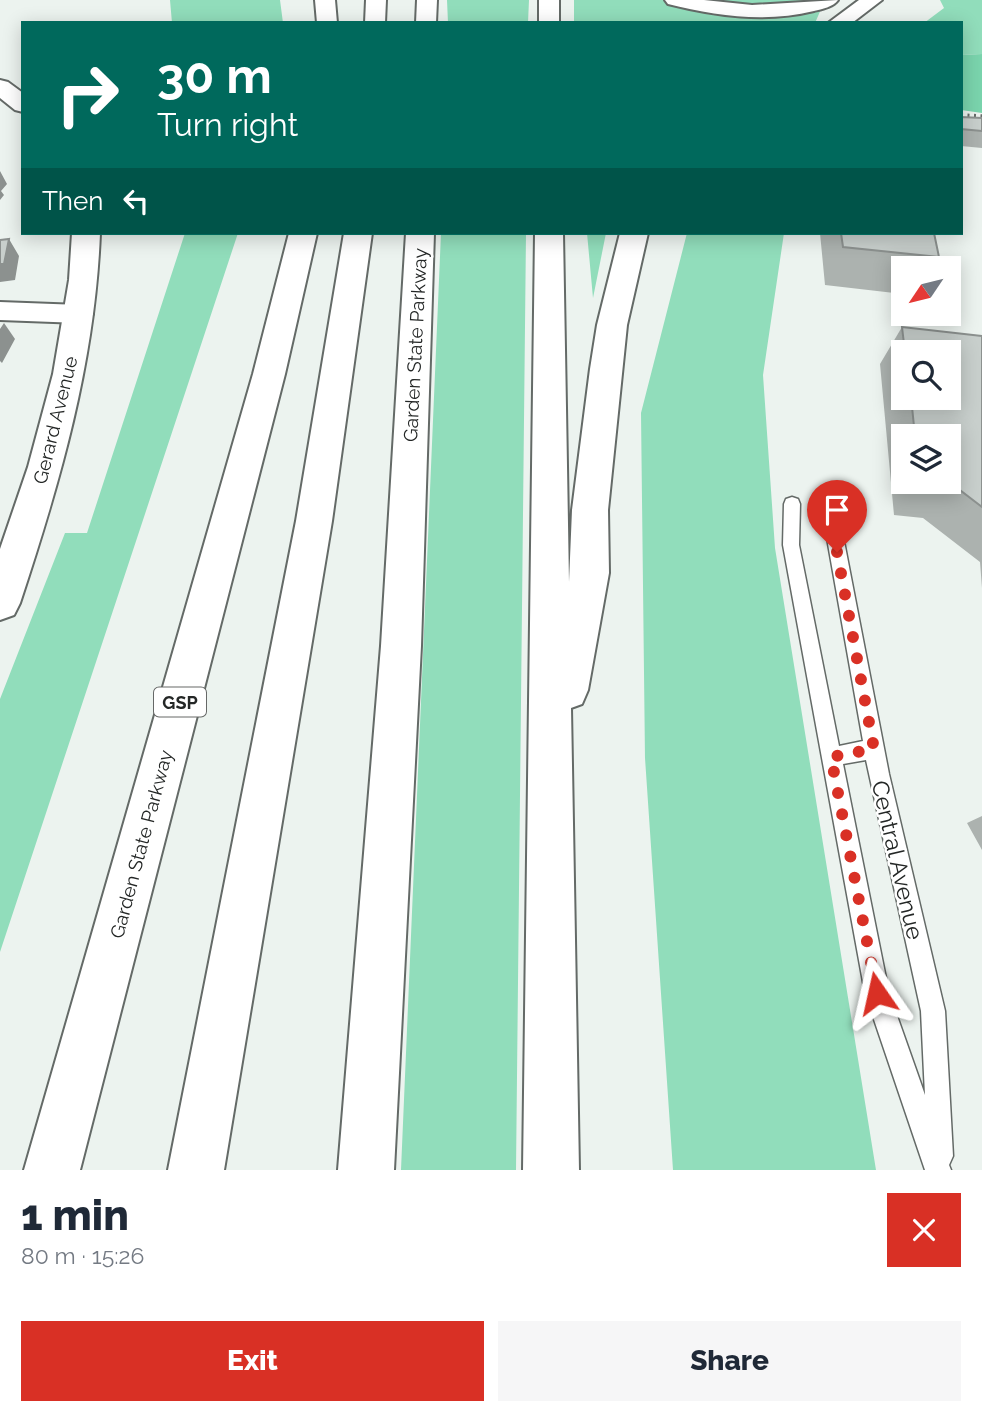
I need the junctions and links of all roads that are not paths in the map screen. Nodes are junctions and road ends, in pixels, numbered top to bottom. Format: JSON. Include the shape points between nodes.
{"nodes":[{"id":1,"x":325,"y":0,"type":"edge"},
{"id":2,"x":376,"y":0,"type":"edge"},
{"id":3,"x":427,"y":0,"type":"edge"},
{"id":4,"x":549,"y":0,"type":"edge"},
{"id":5,"x":675,"y":0,"type":"edge"},
{"id":6,"x":828,"y":0,"type":"edge"},
{"id":7,"x":872,"y":0,"type":"edge"},
{"id":8,"x":327,"y":21,"type":"edge"},
{"id":9,"x":375,"y":21,"type":"edge"},
{"id":10,"x":426,"y":21,"type":"edge"},
{"id":11,"x":549,"y":21,"type":"edge"},
{"id":12,"x":841,"y":21,"type":"edge"},
{"id":13,"x":0,"y":87,"type":"edge"},
{"id":14,"x":21,"y":103,"type":"edge"},
{"id":15,"x":86,"y":235,"type":"edge"},
{"id":16,"x":303,"y":235,"type":"edge"},
{"id":17,"x":358,"y":235,"type":"edge"},
{"id":18,"x":420,"y":235,"type":"edge"},
{"id":19,"x":549,"y":235,"type":"edge"},
{"id":20,"x":634,"y":235,"type":"edge"},
{"id":21,"x":0,"y":312,"type":"edge"},
{"id":22,"x":80,"y":314,"type":"junction"},
{"id":23,"x":792,"y":504,"type":"dead end"},
{"id":24,"x":830,"y":510,"type":"dead end"},
{"id":25,"x":0,"y":603,"type":"edge"},
{"id":26,"x":874,"y":749,"type":"junction"},
{"id":27,"x":831,"y":757,"type":"junction"},
{"id":28,"x":550,"y":774,"type":"junction"},
{"id":29,"x":52,"y":1170,"type":"edge"},
{"id":30,"x":196,"y":1170,"type":"edge"},
{"id":31,"x":366,"y":1170,"type":"edge"},
{"id":32,"x":551,"y":1170,"type":"edge"},
{"id":33,"x":939,"y":1170,"type":"edge"}],
"edges":[{"from":1,"to":8,"type":"main road"},
{"from":2,"to":9,"type":"main road"},
{"from":3,"to":10,"type":"main road"},
{"from":4,"to":11,"type":"main road"},
{"from":5,"to":6,"type":"main road","via":[[723,9],[767,10]]},
{"from":7,"to":12,"type":"main road"},
{"from":13,"to":14,"type":"main road"},
{"from":15,"to":22,"type":"main road","name":"Gerard Avenue"},
{"from":16,"to":29,"type":"main road","name":"Garden State Parkway","number":"GSP","via":[[269,374]]},
{"from":17,"to":30,"type":"main road","via":[[314,521]]},
{"from":18,"to":31,"type":"main road","name":"Garden State Parkway","via":[[401,646]]},
{"from":19,"to":28,"type":"main road"},
{"from":20,"to":28,"type":"main road","via":[[612,325],[600,411],[590,510],[590,573]]},
{"from":21,"to":22,"type":"street"},
{"from":22,"to":25,"type":"main road","name":"Gerard Avenue","via":[[34,506]]},
{"from":23,"to":27,"type":"lane","name":"Central Avenue","via":[[791,545]]},
{"from":24,"to":26,"type":"lane","name":"Central Avenue"},
{"from":26,"to":27,"type":"lane"},
{"from":26,"to":33,"type":"lane","name":"Central Avenue","via":[[933,1011]]},
{"from":27,"to":33,"type":"lane","name":"Central Avenue","via":[[877,993]]},
{"from":28,"to":32,"type":"main road"}]}
